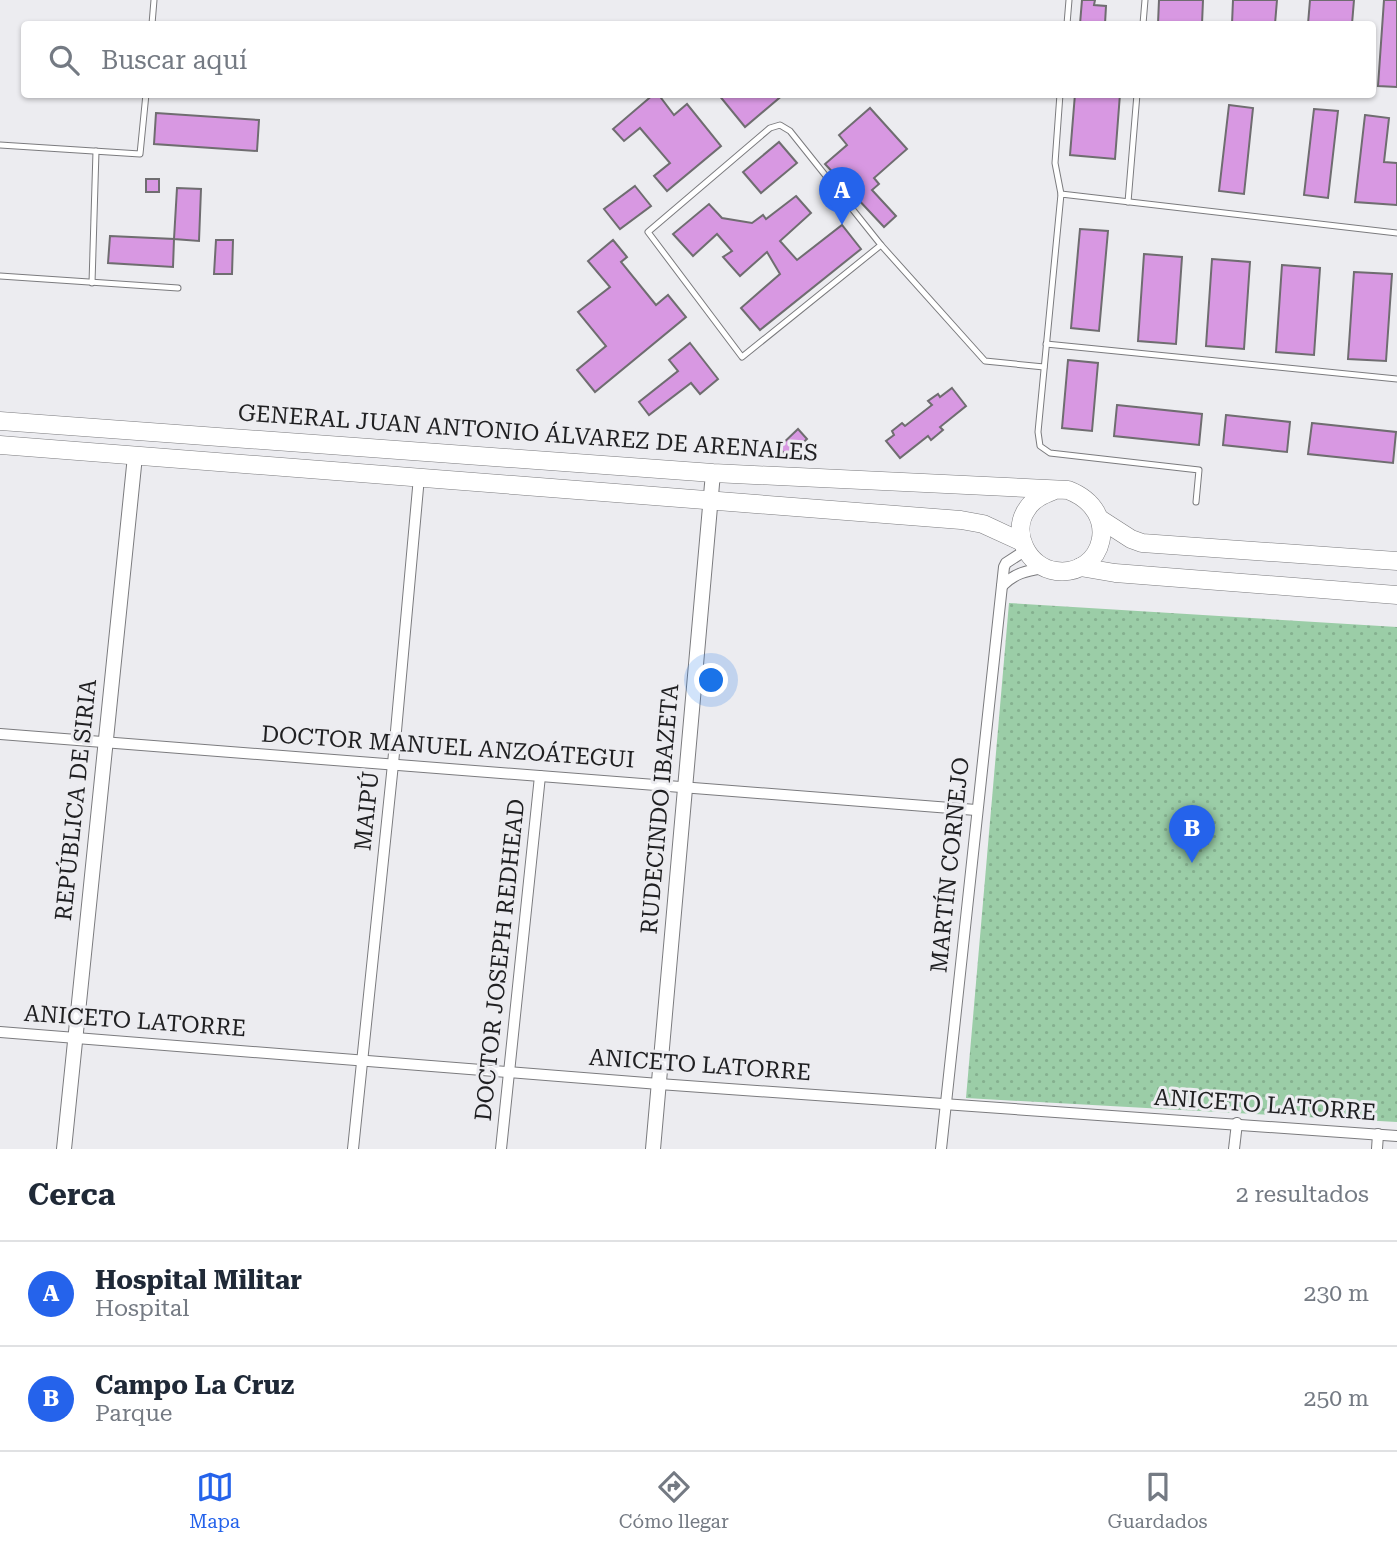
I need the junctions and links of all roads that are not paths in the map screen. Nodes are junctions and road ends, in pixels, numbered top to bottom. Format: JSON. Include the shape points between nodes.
{"nodes":[{"id":1,"x":154,"y":0,"type":"edge"},
{"id":2,"x":1069,"y":0,"type":"edge"},
{"id":3,"x":1145,"y":0,"type":"edge"},
{"id":4,"x":152,"y":21,"type":"edge"},
{"id":5,"x":1067,"y":21,"type":"edge"},
{"id":6,"x":1143,"y":21,"type":"edge"},
{"id":7,"x":146,"y":98,"type":"edge"},
{"id":8,"x":1060,"y":98,"type":"edge"},
{"id":9,"x":1137,"y":98,"type":"edge"},
{"id":10,"x":0,"y":145,"type":"edge"},
{"id":11,"x":96,"y":151,"type":"junction"},
{"id":12,"x":1061,"y":194,"type":"junction"},
{"id":13,"x":1128,"y":202,"type":"junction"},
{"id":14,"x":1397,"y":233,"type":"edge"},
{"id":15,"x":881,"y":245,"type":"junction"},
{"id":16,"x":0,"y":276,"type":"edge"},
{"id":17,"x":92,"y":282,"type":"junction"},
{"id":18,"x":177,"y":288,"type":"dead end"},
{"id":19,"x":1046,"y":344,"type":"junction"},
{"id":20,"x":1044,"y":367,"type":"junction"},
{"id":21,"x":1397,"y":379,"type":"edge"},
{"id":22,"x":0,"y":421,"type":"edge"},
{"id":23,"x":0,"y":445,"type":"edge"},
{"id":24,"x":135,"y":456,"type":"junction"},
{"id":25,"x":713,"y":473,"type":"junction"},
{"id":26,"x":419,"y":477,"type":"junction"},
{"id":27,"x":1053,"y":491,"type":"junction"},
{"id":28,"x":711,"y":500,"type":"junction"},
{"id":29,"x":1196,"y":502,"type":"dead end"},
{"id":30,"x":1100,"y":519,"type":"junction"},
{"id":31,"x":1024,"y":546,"type":"junction"},
{"id":32,"x":1397,"y":561,"type":"edge"},
{"id":33,"x":1080,"y":567,"type":"junction"},
{"id":34,"x":1045,"y":568,"type":"junction"},
{"id":35,"x":1002,"y":586,"type":"junction"},
{"id":36,"x":1397,"y":595,"type":"edge"},
{"id":37,"x":0,"y":734,"type":"edge"},
{"id":38,"x":105,"y":741,"type":"junction"},
{"id":39,"x":393,"y":764,"type":"junction"},
{"id":40,"x":540,"y":775,"type":"junction"},
{"id":41,"x":684,"y":786,"type":"junction"},
{"id":42,"x":976,"y":810,"type":"junction"},
{"id":43,"x":0,"y":1032,"type":"edge"},
{"id":44,"x":74,"y":1037,"type":"junction"},
{"id":45,"x":361,"y":1060,"type":"junction"},
{"id":46,"x":509,"y":1071,"type":"junction"},
{"id":47,"x":659,"y":1084,"type":"junction"},
{"id":48,"x":945,"y":1102,"type":"junction"},
{"id":49,"x":1237,"y":1123,"type":"junction"},
{"id":50,"x":1378,"y":1134,"type":"junction"},
{"id":51,"x":1397,"y":1136,"type":"edge"},
{"id":52,"x":64,"y":1149,"type":"edge"},
{"id":53,"x":353,"y":1149,"type":"edge"},
{"id":54,"x":501,"y":1149,"type":"edge"},
{"id":55,"x":653,"y":1149,"type":"edge"},
{"id":56,"x":942,"y":1149,"type":"edge"},
{"id":57,"x":1234,"y":1149,"type":"edge"},
{"id":58,"x":1377,"y":1149,"type":"edge"}],
"edges":[{"from":1,"to":4,"type":"lane"},
{"from":2,"to":5,"type":"lane"},
{"from":3,"to":6,"type":"lane"},
{"from":7,"to":11,"type":"lane","via":[[140,154]]},
{"from":8,"to":12,"type":"lane","via":[[1055,163]]},
{"from":9,"to":13,"type":"lane"},
{"from":10,"to":11,"type":"lane"},
{"from":11,"to":17,"type":"lane"},
{"from":12,"to":13,"type":"lane"},
{"from":12,"to":19,"type":"lane"},
{"from":13,"to":14,"type":"lane"},
{"from":15,"to":15,"type":"lane","via":[[790,131],[780,125],[770,128],[648,232],[742,358]]},
{"from":15,"to":20,"type":"lane","via":[[985,361]]},
{"from":16,"to":17,"type":"lane"},
{"from":17,"to":18,"type":"lane"},
{"from":19,"to":20,"type":"lane"},
{"from":19,"to":21,"type":"lane"},
{"from":20,"to":29,"type":"lane","via":[[1040,446],[1050,453],[1199,470]]},
{"from":22,"to":25,"type":"main road","name":"GENERAL JUAN ANTONIO ÁLVAREZ DE ARENALES"},
{"from":23,"to":24,"type":"main road"},
{"from":24,"to":26,"type":"main road"},
{"from":24,"to":38,"type":"street","name":"REPÚBLICA DE SIRIA"},
{"from":25,"to":27,"type":"main road","name":"GENERAL JUAN ANTONIO ÁLVAREZ DE ARENALES"},
{"from":25,"to":28,"type":"street","name":"RUDECINDO IBAZETA"},
{"from":26,"to":28,"type":"main road"},
{"from":26,"to":39,"type":"street","name":"MAIPÚ"},
{"from":27,"to":30,"type":"main road","name":"GENERAL JUAN ANTONIO ÁLVAREZ DE ARENALES","via":[[1068,490],[1082,496]]},
{"from":27,"to":31,"type":"main road","via":[[1026,509],[1020,525]]},
{"from":28,"to":31,"type":"main road","via":[[961,520],[983,524]]},
{"from":28,"to":41,"type":"street","name":"RUDECINDO IBAZETA"},
{"from":30,"to":32,"type":"main road","name":"GENERAL JUAN ANTONIO ÁLVAREZ DE ARENALES","via":[[1142,542]]},
{"from":30,"to":33,"type":"main road","via":[[1100,544]]},
{"from":31,"to":34,"type":"main road"},
{"from":31,"to":35,"type":"street","name":"MARTÍN CORNEJO","via":[[1006,563]]},
{"from":33,"to":34,"type":"main road","via":[[1068,571]]},
{"from":33,"to":36,"type":"main road"},
{"from":34,"to":35,"type":"street","via":[[1012,576]]},
{"from":35,"to":42,"type":"street","name":"MARTÍN CORNEJO"},
{"from":37,"to":38,"type":"street","name":"DOCTOR MANUEL ANZOÁTEGUI"},
{"from":38,"to":39,"type":"street","name":"DOCTOR MANUEL ANZOÁTEGUI"},
{"from":38,"to":44,"type":"street","name":"REPÚBLICA DE SIRIA"},
{"from":39,"to":40,"type":"street","name":"DOCTOR MANUEL ANZOÁTEGUI"},
{"from":39,"to":45,"type":"street","name":"MAIPÚ"},
{"from":40,"to":41,"type":"street","name":"DOCTOR MANUEL ANZOÁTEGUI"},
{"from":40,"to":46,"type":"street","name":"DOCTOR JOSEPH REDHEAD"},
{"from":41,"to":42,"type":"street","name":"DOCTOR MANUEL ANZOÁTEGUI"},
{"from":41,"to":47,"type":"street","name":"RUDECINDO IBAZETA"},
{"from":42,"to":48,"type":"street","name":"MARTÍN CORNEJO"},
{"from":43,"to":44,"type":"street","name":"ANICETO LATORRE"},
{"from":44,"to":45,"type":"street","name":"ANICETO LATORRE"},
{"from":44,"to":52,"type":"street","name":"REPÚBLICA DE SIRIA"},
{"from":45,"to":46,"type":"street","name":"ANICETO LATORRE"},
{"from":45,"to":53,"type":"street","name":"MAIPÚ"},
{"from":46,"to":47,"type":"street","name":"ANICETO LATORRE"},
{"from":46,"to":54,"type":"street","name":"DOCTOR JOSEPH REDHEAD"},
{"from":47,"to":48,"type":"street","name":"ANICETO LATORRE"},
{"from":47,"to":55,"type":"street","name":"RUDECINDO IBAZETA"},
{"from":48,"to":49,"type":"street","name":"ANICETO LATORRE"},
{"from":48,"to":56,"type":"street","name":"MARTÍN CORNEJO"},
{"from":49,"to":50,"type":"street","name":"ANICETO LATORRE"},
{"from":49,"to":57,"type":"street"},
{"from":50,"to":51,"type":"street","name":"ANICETO LATORRE"},
{"from":50,"to":58,"type":"street"}]}
